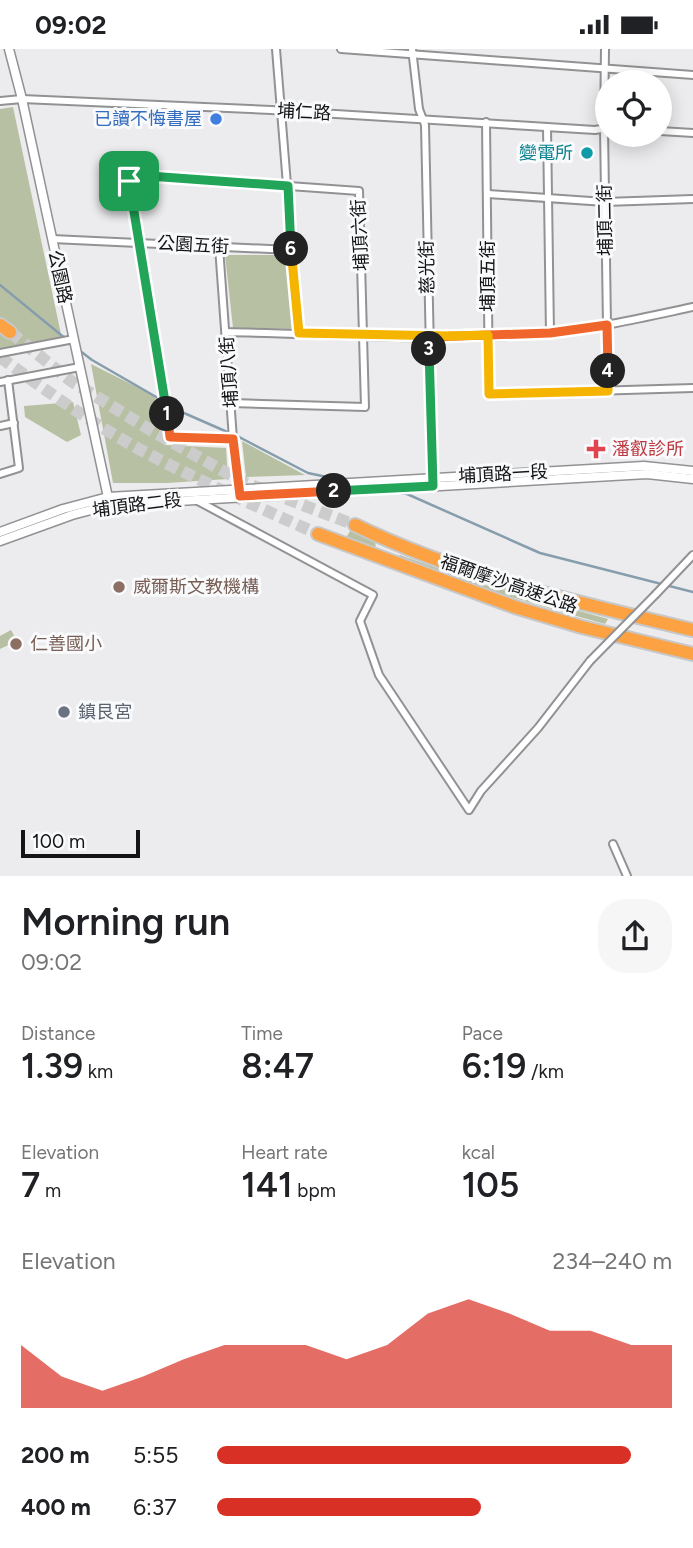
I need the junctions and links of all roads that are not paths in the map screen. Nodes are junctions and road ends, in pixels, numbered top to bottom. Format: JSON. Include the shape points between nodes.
{"nodes":[{"id":1,"x":9,"y":49,"type":"edge"},
{"id":2,"x":276,"y":49,"type":"edge"},
{"id":3,"x":341,"y":49,"type":"edge"},
{"id":4,"x":605,"y":49,"type":"edge"},
{"id":5,"x":412,"y":52,"type":"edge"},
{"id":6,"x":606,"y":68,"type":"junction"},
{"id":7,"x":693,"y":75,"type":"edge"},
{"id":8,"x":22,"y":99,"type":"junction"},
{"id":9,"x":0,"y":101,"type":"edge"},
{"id":10,"x":282,"y":111,"type":"junction"},
{"id":11,"x":422,"y":119,"type":"junction"},
{"id":12,"x":486,"y":122,"type":"junction"},
{"id":13,"x":547,"y":127,"type":"junction"},
{"id":14,"x":595,"y":130,"type":"edge"},
{"id":15,"x":672,"y":132,"type":"edge"},
{"id":16,"x":693,"y":133,"type":"edge"},
{"id":17,"x":606,"y":147,"type":"edge"},
{"id":18,"x":288,"y":186,"type":"junction"},
{"id":19,"x":488,"y":194,"type":"junction"},
{"id":20,"x":547,"y":199,"type":"junction"},
{"id":21,"x":693,"y":199,"type":"edge"},
{"id":22,"x":605,"y":202,"type":"junction"},
{"id":23,"x":52,"y":239,"type":"junction"},
{"id":24,"x":138,"y":242,"type":"junction"},
{"id":25,"x":219,"y":247,"type":"junction"},
{"id":26,"x":291,"y":250,"type":"junction"},
{"id":27,"x":693,"y":307,"type":"edge"},
{"id":28,"x":607,"y":325,"type":"junction"},
{"id":29,"x":226,"y":332,"type":"junction"},
{"id":30,"x":299,"y":333,"type":"junction"},
{"id":31,"x":550,"y":333,"type":"junction"},
{"id":32,"x":364,"y":335,"type":"junction"},
{"id":33,"x":488,"y":335,"type":"junction"},
{"id":34,"x":429,"y":337,"type":"junction"},
{"id":35,"x":74,"y":339,"type":"junction"},
{"id":36,"x":0,"y":353,"type":"edge"},
{"id":37,"x":80,"y":367,"type":"junction"},
{"id":38,"x":8,"y":380,"type":"junction"},
{"id":39,"x":0,"y":382,"type":"edge"},
{"id":40,"x":693,"y":388,"type":"edge"},
{"id":41,"x":608,"y":391,"type":"junction"},
{"id":42,"x":232,"y":403,"type":"junction"},
{"id":43,"x":13,"y":423,"type":"junction"},
{"id":44,"x":0,"y":426,"type":"edge"},
{"id":45,"x":233,"y":439,"type":"junction"},
{"id":46,"x":693,"y":471,"type":"edge"},
{"id":47,"x":0,"y":474,"type":"edge"},
{"id":48,"x":693,"y":478,"type":"edge"},
{"id":49,"x":432,"y":482,"type":"junction"},
{"id":50,"x":187,"y":492,"type":"joint"},
{"id":51,"x":240,"y":493,"type":"junction"},
{"id":52,"x":194,"y":499,"type":"junction"},
{"id":53,"x":109,"y":501,"type":"junction"},
{"id":54,"x":355,"y":525,"type":"tunnel mouth"},
{"id":55,"x":0,"y":532,"type":"edge"},
{"id":56,"x":318,"y":534,"type":"tunnel mouth"},
{"id":57,"x":0,"y":541,"type":"edge"},
{"id":58,"x":391,"y":542,"type":"junction"},
{"id":59,"x":693,"y":555,"type":"edge"},
{"id":60,"x":386,"y":559,"type":"junction"},
{"id":61,"x":693,"y":631,"type":"edge"},
{"id":62,"x":693,"y":654,"type":"edge"},
{"id":63,"x":613,"y":844,"type":"dead end"},
{"id":64,"x":627,"y":876,"type":"edge"}],
"edges":[{"from":1,"to":8,"type":"street","name":"公園路"},
{"from":2,"to":10,"type":"street"},
{"from":3,"to":5,"type":"street"},
{"from":4,"to":6,"type":"street","name":"埔頂二街"},
{"from":5,"to":6,"type":"street"},
{"from":5,"to":11,"type":"street","name":"慈光街"},
{"from":6,"to":7,"type":"street"},
{"from":8,"to":9,"type":"street","name":"埔仁路"},
{"from":8,"to":10,"type":"street","name":"埔仁路"},
{"from":8,"to":23,"type":"street","name":"公園路"},
{"from":10,"to":11,"type":"street","name":"埔仁路"},
{"from":10,"to":18,"type":"street"},
{"from":11,"to":12,"type":"street","name":"埔仁路"},
{"from":11,"to":34,"type":"street","name":"慈光街"},
{"from":12,"to":13,"type":"street","name":"埔仁路"},
{"from":12,"to":19,"type":"street","name":"埔頂五街"},
{"from":13,"to":14,"type":"street","name":"埔仁路"},
{"from":13,"to":20,"type":"street"},
{"from":15,"to":16,"type":"street"},
{"from":17,"to":22,"type":"street","name":"埔頂二街"},
{"from":18,"to":24,"type":"street","name":"埔頂六街","via":[[135,175],[129,181]]},
{"from":18,"to":26,"type":"street"},
{"from":18,"to":32,"type":"street","name":"埔頂六街","via":[[359,191]]},
{"from":19,"to":20,"type":"street"},
{"from":19,"to":33,"type":"street","name":"埔頂五街"},
{"from":20,"to":22,"type":"street"},
{"from":20,"to":31,"type":"street"},
{"from":21,"to":22,"type":"street"},
{"from":22,"to":28,"type":"street","name":"埔頂二街"},
{"from":23,"to":24,"type":"street","name":"公園五街"},
{"from":23,"to":35,"type":"street","name":"公園路"},
{"from":24,"to":25,"type":"street","name":"公園五街"},
{"from":24,"to":45,"type":"street","name":"埔頂六街","via":[[170,437]]},
{"from":25,"to":26,"type":"street","name":"公園五街"},
{"from":25,"to":29,"type":"street","name":"埔頂八街"},
{"from":26,"to":30,"type":"street"},
{"from":27,"to":28,"type":"street"},
{"from":28,"to":31,"type":"street"},
{"from":28,"to":41,"type":"street","name":"埔頂二街"},
{"from":29,"to":30,"type":"street"},
{"from":29,"to":42,"type":"street","name":"埔頂八街"},
{"from":30,"to":32,"type":"street"},
{"from":31,"to":33,"type":"street"},
{"from":32,"to":34,"type":"street"},
{"from":32,"to":42,"type":"street","name":"埔頂六街","via":[[365,407]]},
{"from":33,"to":34,"type":"street"},
{"from":33,"to":41,"type":"street","name":"埔頂五街","via":[[489,394]]},
{"from":34,"to":49,"type":"street","name":"慈光街"},
{"from":35,"to":36,"type":"street"},
{"from":35,"to":37,"type":"street","name":"公園路"},
{"from":37,"to":38,"type":"street"},
{"from":37,"to":53,"type":"street","name":"公園路"},
{"from":38,"to":39,"type":"street"},
{"from":38,"to":43,"type":"street"},
{"from":40,"to":41,"type":"street","name":"埔頂五街"},
{"from":42,"to":45,"type":"street","name":"埔頂八街"},
{"from":43,"to":44,"type":"street"},
{"from":43,"to":47,"type":"street","via":[[19,467]]},
{"from":45,"to":51,"type":"street","name":"埔頂八街"},
{"from":46,"to":49,"type":"street","name":"埔頂路一段","via":[[643,465]]},
{"from":48,"to":49,"type":"street","name":"埔頂路一段","via":[[647,474]]},
{"from":49,"to":51,"type":"street","name":"埔頂路一段"},
{"from":50,"to":51,"type":"street","name":"埔頂路一段"},
{"from":50,"to":53,"type":"street","name":"埔頂路二段"},
{"from":51,"to":52,"type":"street","name":"埔頂路一段"},
{"from":52,"to":53,"type":"street","name":"埔頂路二段","via":[[135,505]]},
{"from":52,"to":59,"type":"street","bridge":true,"via":[[373,595],[360,621],[379,675],[469,810],[590,661]]},
{"from":53,"to":55,"type":"street","name":"埔頂路二段","via":[[63,509]]},
{"from":53,"to":57,"type":"street","name":"埔頂路二段"},
{"from":54,"to":58,"type":"highway","name":"福爾摩沙高速公路"},
{"from":56,"to":60,"type":"highway","name":"福爾摩沙高速公路"},
{"from":58,"to":60,"type":"highway"},
{"from":58,"to":61,"type":"highway","name":"福爾摩沙高速公路","via":[[523,589]]},
{"from":60,"to":62,"type":"highway","name":"福爾摩沙高速公路","via":[[515,607]]},
{"from":63,"to":64,"type":"street"}]}
